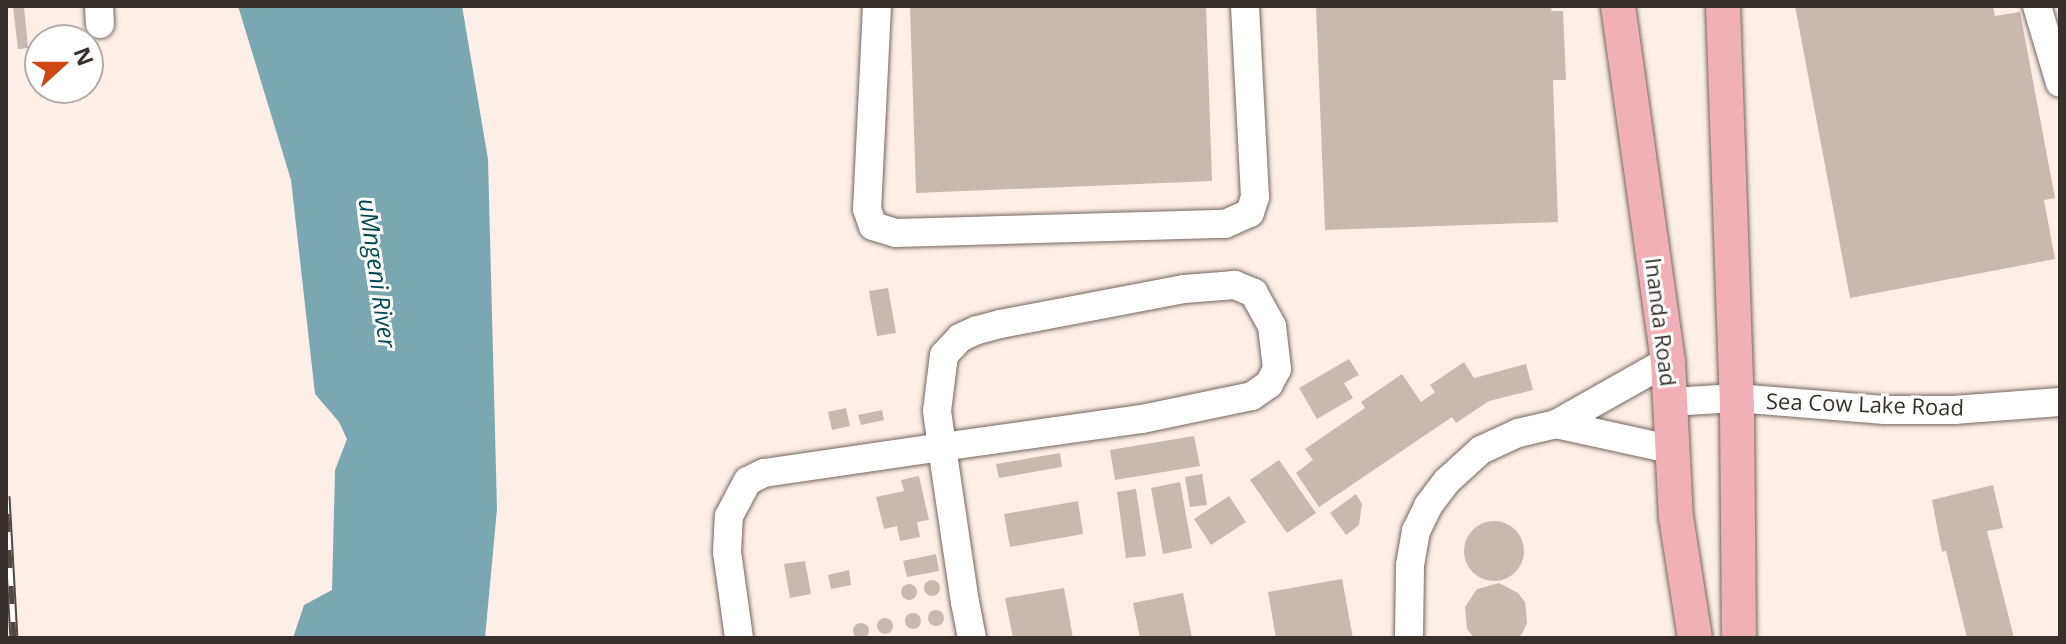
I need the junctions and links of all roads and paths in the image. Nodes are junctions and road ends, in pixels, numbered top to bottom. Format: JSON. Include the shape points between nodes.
{"nodes":[{"id":1,"x":877,"y":6,"type":"edge"},
{"id":2,"x":1245,"y":6,"type":"edge"},
{"id":3,"x":1618,"y":6,"type":"edge"},
{"id":4,"x":1723,"y":6,"type":"edge"},
{"id":5,"x":2037,"y":6,"type":"edge"},
{"id":6,"x":2060,"y":83,"type":"edge"},
{"id":7,"x":1668,"y":361,"type":"junction"},
{"id":8,"x":1736,"y":398,"type":"junction"},
{"id":9,"x":1671,"y":402,"type":"junction"},
{"id":10,"x":2060,"y":402,"type":"edge"},
{"id":11,"x":1556,"y":424,"type":"junction"},
{"id":12,"x":942,"y":447,"type":"junction"},
{"id":13,"x":1670,"y":449,"type":"junction"},
{"id":14,"x":739,"y":638,"type":"edge"},
{"id":15,"x":972,"y":638,"type":"edge"},
{"id":16,"x":1409,"y":638,"type":"edge"},
{"id":17,"x":1695,"y":638,"type":"edge"},
{"id":18,"x":1739,"y":638,"type":"edge"}],
"edges":[{"from":1,"to":2,"type":"street","via":[[867,209],[873,226],[896,233],[1225,224],[1250,213],[1255,197]]},
{"from":3,"to":7,"type":"main road","name":"Inanda Road"},
{"from":4,"to":8,"type":"main road"},
{"from":5,"to":6,"type":"street"},
{"from":7,"to":9,"type":"main road","name":"Inanda Road"},
{"from":7,"to":11,"type":"street"},
{"from":8,"to":9,"type":"street","name":"Sea Cow Lake Road"},
{"from":8,"to":10,"type":"street","name":"Sea Cow Lake Road","via":[[1885,410]]},
{"from":8,"to":18,"type":"main road"},
{"from":9,"to":13,"type":"main road","name":"Inanda Road"},
{"from":11,"to":13,"type":"street"},
{"from":11,"to":16,"type":"street","via":[[1481,450],[1428,506],[1416,531],[1410,565]]},
{"from":12,"to":12,"type":"street","via":[[937,389],[944,355],[977,330],[1235,285],[1254,293],[1272,326],[1277,369],[1269,384],[1252,396],[1142,419]]},
{"from":12,"to":14,"type":"street","via":[[764,473],[748,481],[729,516],[727,552]]},
{"from":12,"to":15,"type":"street"},
{"from":13,"to":17,"type":"main road","name":"Inanda Road"}]}
